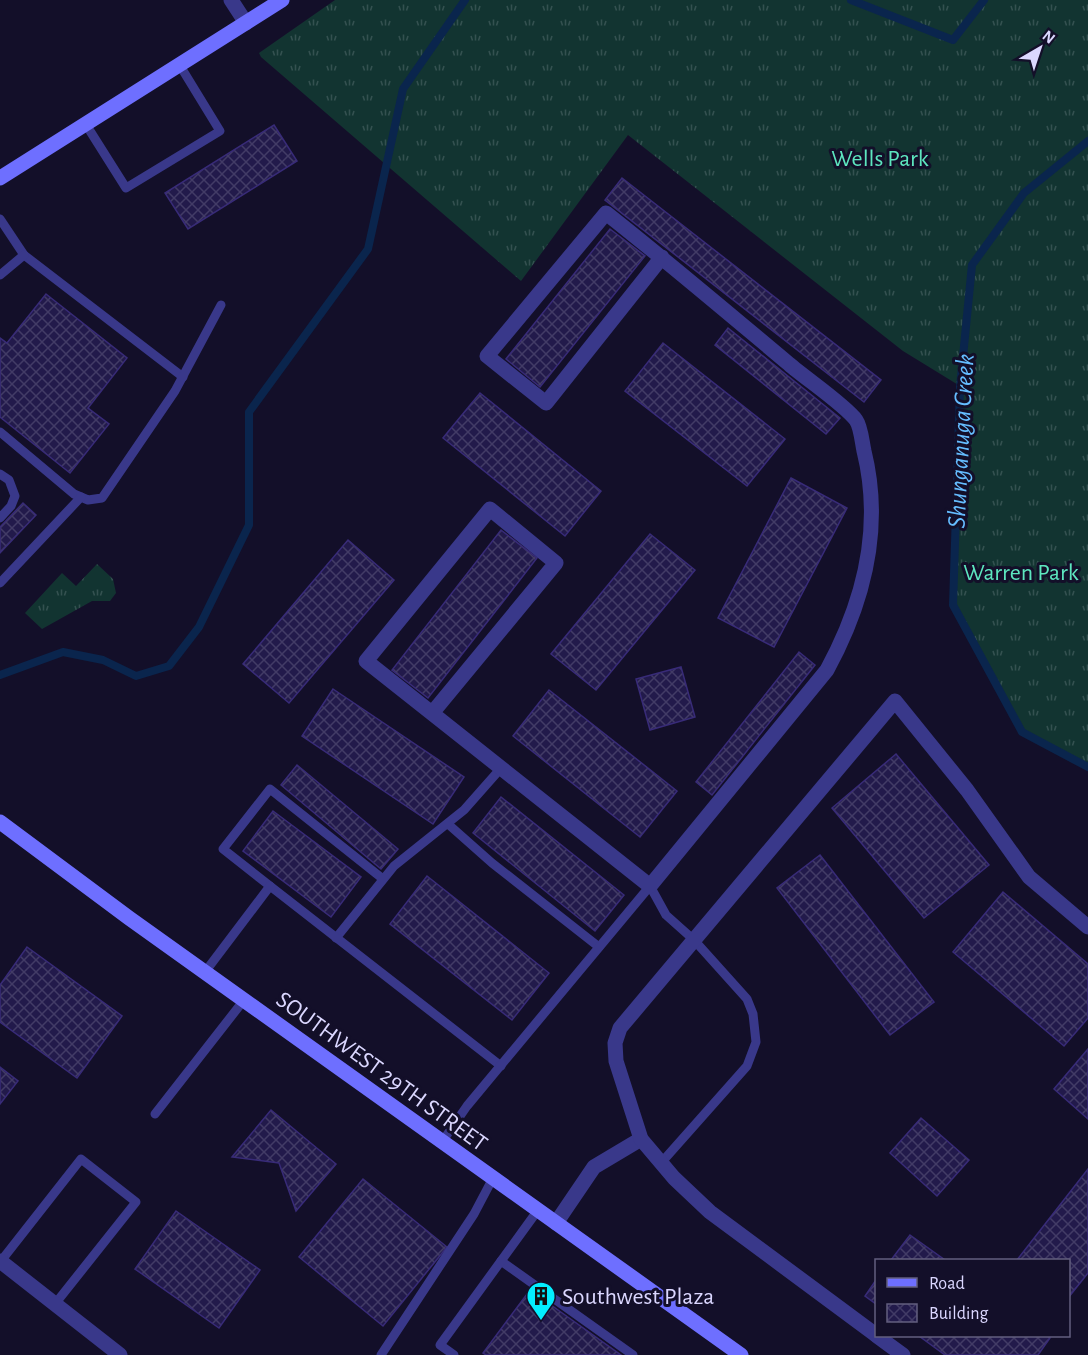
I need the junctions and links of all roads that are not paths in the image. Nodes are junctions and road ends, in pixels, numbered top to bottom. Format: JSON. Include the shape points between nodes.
{"nodes":[{"id":1,"x":231,"y":0,"type":"edge"},
{"id":2,"x":282,"y":0,"type":"edge"},
{"id":3,"x":246,"y":23,"type":"junction"},
{"id":4,"x":179,"y":64,"type":"junction"},
{"id":5,"x":85,"y":123,"type":"junction"},
{"id":6,"x":0,"y":178,"type":"edge"},
{"id":7,"x":0,"y":219,"type":"edge"},
{"id":8,"x":24,"y":255,"type":"junction"},
{"id":9,"x":662,"y":257,"type":"junction"},
{"id":10,"x":0,"y":275,"type":"edge"},
{"id":11,"x":221,"y":305,"type":"dead end"},
{"id":12,"x":183,"y":377,"type":"junction"},
{"id":13,"x":0,"y":432,"type":"edge"},
{"id":14,"x":0,"y":474,"type":"edge"},
{"id":15,"x":81,"y":497,"type":"junction"},
{"id":16,"x":0,"y":519,"type":"edge"},
{"id":17,"x":0,"y":583,"type":"edge"},
{"id":18,"x":433,"y":712,"type":"junction"},
{"id":19,"x":502,"y":767,"type":"junction"},
{"id":20,"x":0,"y":822,"type":"edge"},
{"id":21,"x":448,"y":824,"type":"junction"},
{"id":22,"x":383,"y":879,"type":"junction"},
{"id":23,"x":270,"y":886,"type":"junction"},
{"id":24,"x":650,"y":886,"type":"junction"},
{"id":25,"x":1088,"y":927,"type":"edge"},
{"id":26,"x":336,"y":938,"type":"junction"},
{"id":27,"x":694,"y":940,"type":"junction"},
{"id":28,"x":599,"y":947,"type":"junction"},
{"id":29,"x":205,"y":972,"type":"junction"},
{"id":30,"x":244,"y":1000,"type":"junction"},
{"id":31,"x":501,"y":1066,"type":"junction"},
{"id":32,"x":155,"y":1114,"type":"dead end"},
{"id":33,"x":641,"y":1139,"type":"junction"},
{"id":34,"x":442,"y":1142,"type":"junction"},
{"id":35,"x":661,"y":1163,"type":"junction"},
{"id":36,"x":493,"y":1178,"type":"junction"},
{"id":37,"x":538,"y":1210,"type":"junction"},
{"id":38,"x":556,"y":1223,"type":"junction"},
{"id":39,"x":0,"y":1261,"type":"edge"},
{"id":40,"x":501,"y":1261,"type":"junction"},
{"id":41,"x":56,"y":1304,"type":"junction"},
{"id":42,"x":875,"y":1334,"type":"edge"},
{"id":43,"x":880,"y":1337,"type":"edge"},
{"id":44,"x":120,"y":1355,"type":"edge"},
{"id":45,"x":381,"y":1355,"type":"edge"},
{"id":46,"x":454,"y":1355,"type":"edge"},
{"id":47,"x":633,"y":1355,"type":"edge"},
{"id":48,"x":741,"y":1355,"type":"edge"},
{"id":49,"x":903,"y":1355,"type":"edge"}],
"edges":[{"from":1,"to":3,"type":"street"},
{"from":2,"to":3,"type":"main road"},
{"from":3,"to":4,"type":"main road"},
{"from":4,"to":5,"type":"main road"},
{"from":4,"to":5,"type":"lane","via":[[220,131],[126,188]]},
{"from":5,"to":6,"type":"main road"},
{"from":7,"to":8,"type":"lane"},
{"from":8,"to":10,"type":"lane"},
{"from":8,"to":12,"type":"lane"},
{"from":9,"to":9,"type":"street","via":[[546,403],[487,356],[606,213]]},
{"from":9,"to":24,"type":"street","via":[[856,421],[868,470],[872,510],[870,553],[861,596],[827,670]]},
{"from":11,"to":12,"type":"lane"},
{"from":12,"to":15,"type":"lane","via":[[102,498]]},
{"from":13,"to":15,"type":"lane"},
{"from":14,"to":16,"type":"lane","via":[[9,480],[15,496]]},
{"from":15,"to":17,"type":"lane"},
{"from":18,"to":18,"type":"street","via":[[366,661],[490,509],[556,563]]},
{"from":18,"to":19,"type":"street"},
{"from":19,"to":21,"type":"lane"},
{"from":19,"to":24,"type":"street"},
{"from":20,"to":29,"type":"main road","name":"SOUTHWEST 29TH STREET"},
{"from":21,"to":22,"type":"lane"},
{"from":21,"to":28,"type":"lane"},
{"from":22,"to":23,"type":"lane","via":[[270,789],[223,849]]},
{"from":22,"to":26,"type":"lane"},
{"from":23,"to":26,"type":"lane"},
{"from":23,"to":29,"type":"lane"},
{"from":24,"to":27,"type":"lane","via":[[666,915]]},
{"from":24,"to":28,"type":"lane"},
{"from":25,"to":27,"type":"street","via":[[1029,877],[967,790],[895,701]]},
{"from":26,"to":31,"type":"lane"},
{"from":27,"to":33,"type":"street","via":[[620,1028],[615,1043],[616,1061]]},
{"from":27,"to":35,"type":"lane","via":[[747,999],[756,1042],[747,1066]]},
{"from":28,"to":31,"type":"lane"},
{"from":29,"to":30,"type":"main road","name":"SOUTHWEST 29TH STREET"},
{"from":30,"to":32,"type":"lane"},
{"from":30,"to":34,"type":"main road","name":"SOUTHWEST 29TH STREET"},
{"from":31,"to":34,"type":"lane"},
{"from":33,"to":35,"type":"street"},
{"from":33,"to":38,"type":"street","via":[[594,1167]]},
{"from":34,"to":36,"type":"main road","name":"SOUTHWEST 29TH STREET"},
{"from":35,"to":42,"type":"street","via":[[710,1212]]},
{"from":36,"to":37,"type":"main road","name":"SOUTHWEST 29TH STREET"},
{"from":36,"to":45,"type":"lane","via":[[469,1223]]},
{"from":37,"to":38,"type":"main road","name":"SOUTHWEST 29TH STREET"},
{"from":37,"to":40,"type":"lane"},
{"from":38,"to":48,"type":"main road","name":"SOUTHWEST 29TH STREET"},
{"from":39,"to":41,"type":"street"},
{"from":39,"to":41,"type":"lane","via":[[81,1159],[136,1202]]},
{"from":40,"to":46,"type":"lane","via":[[440,1345]]},
{"from":40,"to":47,"type":"lane"},
{"from":41,"to":44,"type":"street"},
{"from":43,"to":49,"type":"street"}]}
